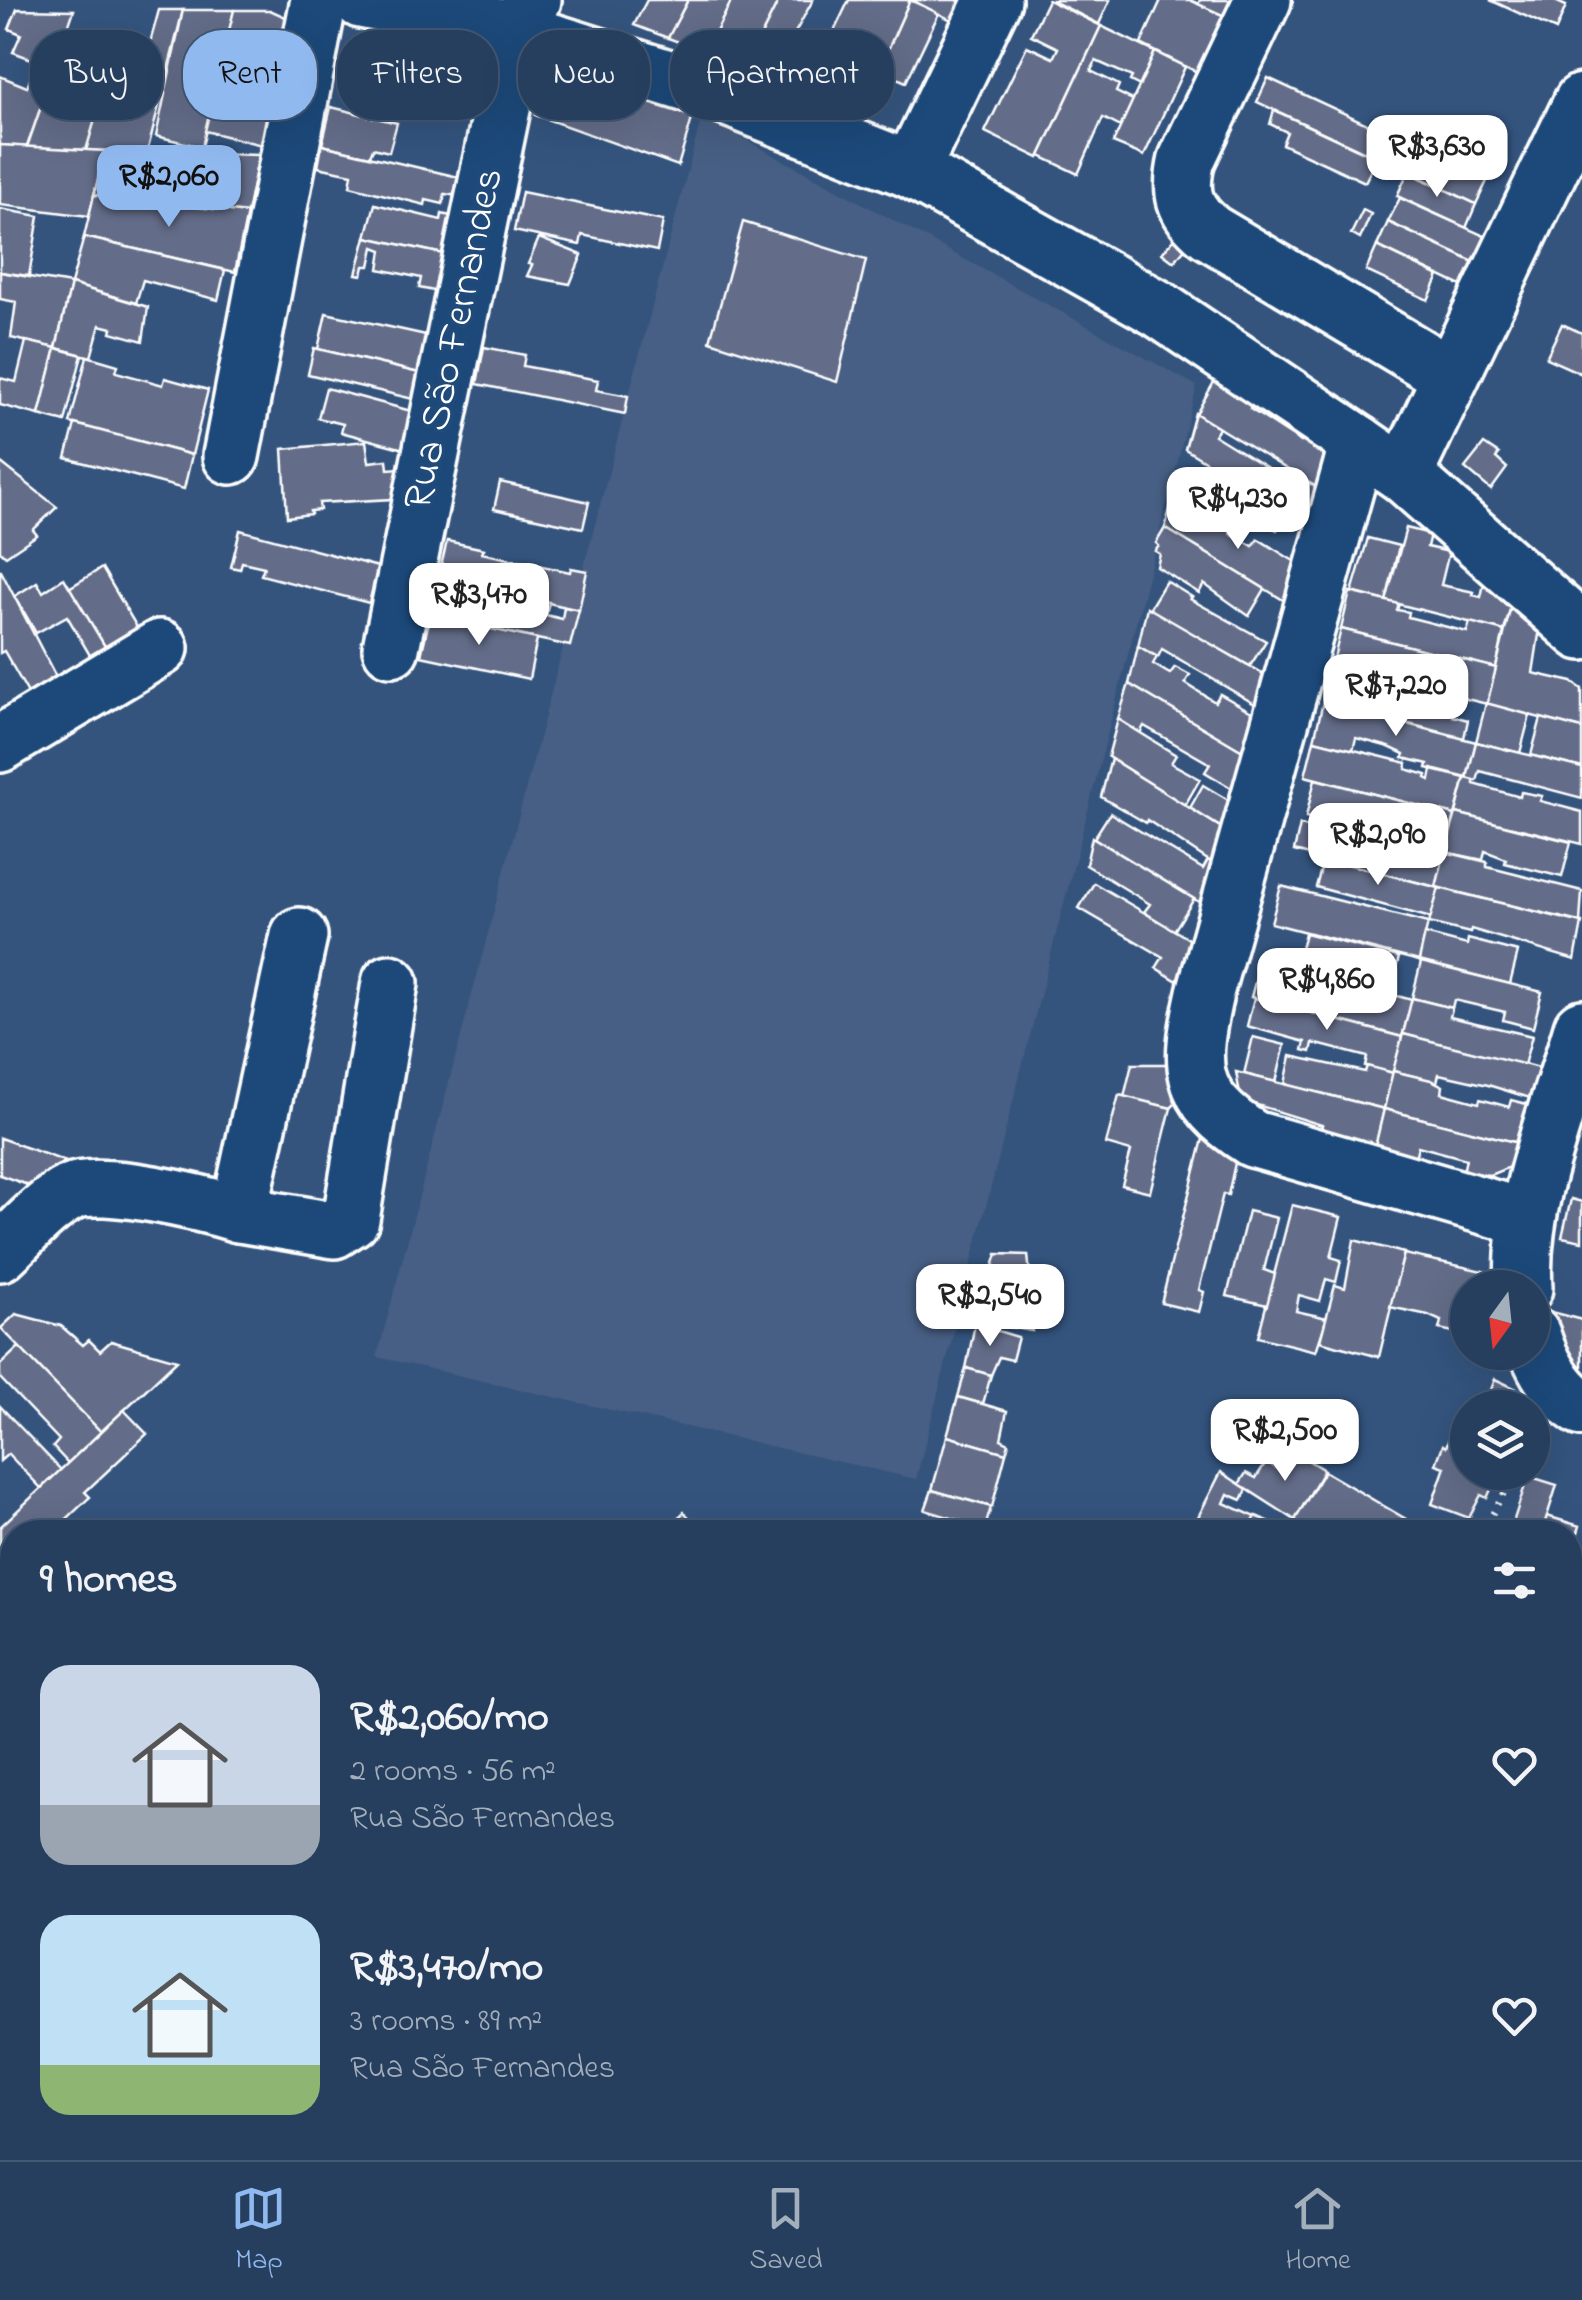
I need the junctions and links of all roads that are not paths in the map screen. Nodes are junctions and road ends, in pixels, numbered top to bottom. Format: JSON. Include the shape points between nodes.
{"nodes":[{"id":1,"x":319,"y":0,"type":"edge"},
{"id":2,"x":361,"y":0,"type":"edge"},
{"id":3,"x":993,"y":0,"type":"edge"},
{"id":4,"x":1263,"y":0,"type":"edge"},
{"id":5,"x":526,"y":16,"type":"edge"},
{"id":6,"x":1582,"y":102,"type":"edge"},
{"id":7,"x":911,"y":170,"type":"junction"},
{"id":8,"x":1451,"y":376,"type":"junction"},
{"id":9,"x":1358,"y":442,"type":"junction"},
{"id":10,"x":231,"y":456,"type":"dead end"},
{"id":11,"x":1404,"y":475,"type":"junction"},
{"id":12,"x":1582,"y":632,"type":"edge"},
{"id":13,"x":160,"y":648,"type":"dead end"},
{"id":14,"x":391,"y":648,"type":"dead end"},
{"id":15,"x":0,"y":744,"type":"edge"},
{"id":16,"x":299,"y":936,"type":"dead end"},
{"id":17,"x":390,"y":984,"type":"dead end"},
{"id":18,"x":1582,"y":1028,"type":"edge"},
{"id":19,"x":239,"y":1214,"type":"junction"},
{"id":20,"x":1526,"y":1218,"type":"junction"},
{"id":21,"x":0,"y":1253,"type":"edge"},
{"id":22,"x":1523,"y":1270,"type":"edge"},
{"id":23,"x":1546,"y":1370,"type":"edge"},
{"id":24,"x":1582,"y":1408,"type":"edge"}],
"edges":[{"from":1,"to":10,"type":"street"},
{"from":2,"to":5,"type":"street"},
{"from":3,"to":7,"type":"street"},
{"from":4,"to":8,"type":"street","via":[[1188,159],[1182,198],[1210,232]]},
{"from":5,"to":7,"type":"street"},
{"from":5,"to":14,"type":"street","name":"Rua São Fernandes"},
{"from":6,"to":8,"type":"street"},
{"from":7,"to":9,"type":"street","via":[[1159,310]]},
{"from":8,"to":11,"type":"street"},
{"from":9,"to":11,"type":"street"},
{"from":9,"to":20,"type":"street","via":[[1205,992],[1196,1045],[1202,1092],[1222,1119],[1253,1139]]},
{"from":11,"to":12,"type":"street"},
{"from":13,"to":15,"type":"street"},
{"from":16,"to":19,"type":"street"},
{"from":17,"to":19,"type":"street","via":[[352,1218],[334,1230]]},
{"from":18,"to":20,"type":"street"},
{"from":19,"to":21,"type":"street","via":[[100,1186],[73,1191],[52,1205]]},
{"from":20,"to":22,"type":"street"},
{"from":23,"to":24,"type":"street"}]}
